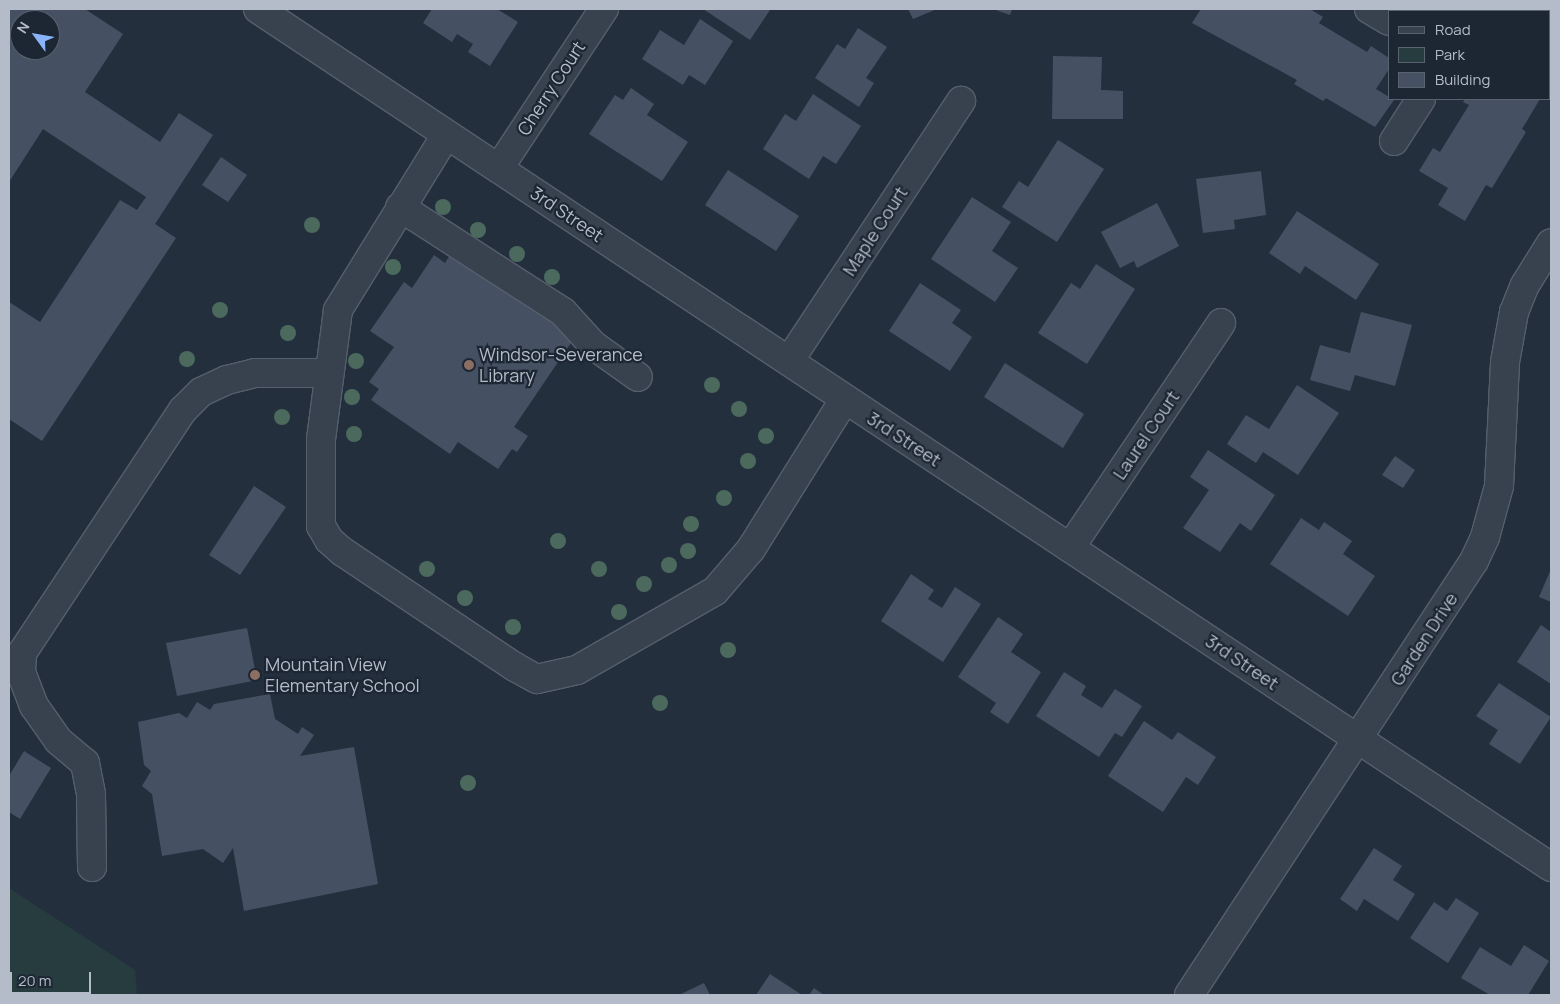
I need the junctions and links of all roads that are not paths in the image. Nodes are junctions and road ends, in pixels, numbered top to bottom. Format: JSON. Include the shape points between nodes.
{"nodes":[{"id":1,"x":258,"y":9,"type":"edge"},
{"id":2,"x":604,"y":9,"type":"edge"},
{"id":3,"x":1369,"y":9,"type":"edge"},
{"id":4,"x":1388,"y":20,"type":"edge"},
{"id":5,"x":1420,"y":100,"type":"edge"},
{"id":6,"x":961,"y":101,"type":"dead end"},
{"id":7,"x":446,"y":135,"type":"junction"},
{"id":8,"x":1394,"y":141,"type":"dead end"},
{"id":9,"x":499,"y":168,"type":"junction"},
{"id":10,"x":400,"y":207,"type":"junction"},
{"id":11,"x":1551,"y":243,"type":"edge"},
{"id":12,"x":1222,"y":323,"type":"dead end"},
{"id":13,"x":788,"y":361,"type":"junction"},
{"id":14,"x":329,"y":373,"type":"junction"},
{"id":15,"x":638,"y":377,"type":"dead end"},
{"id":16,"x":844,"y":400,"type":"junction"},
{"id":17,"x":1070,"y":548,"type":"junction"},
{"id":18,"x":1358,"y":740,"type":"junction"},
{"id":19,"x":1548,"y":856,"type":"edge"},
{"id":20,"x":92,"y":867,"type":"dead end"},
{"id":21,"x":1189,"y":995,"type":"edge"}],
"edges":[{"from":1,"to":7,"type":"street","name":"3rd Street"},
{"from":2,"to":9,"type":"street","name":"Cherry Court"},
{"from":3,"to":4,"type":"street"},
{"from":5,"to":8,"type":"street"},
{"from":6,"to":13,"type":"street","name":"Maple Court"},
{"from":7,"to":9,"type":"street","name":"3rd Street"},
{"from":7,"to":10,"type":"street"},
{"from":9,"to":13,"type":"street","name":"3rd Street"},
{"from":10,"to":14,"type":"street","via":[[338,310]]},
{"from":10,"to":15,"type":"street","via":[[564,312],[593,345]]},
{"from":11,"to":18,"type":"street","name":"Garden Drive","via":[[1524,286],[1514,312],[1505,362],[1499,486],[1486,537],[1474,561]]},
{"from":12,"to":17,"type":"street","name":"Laurel Court"},
{"from":13,"to":16,"type":"street","name":"3rd Street"},
{"from":14,"to":16,"type":"street","via":[[321,439],[320,509],[321,526],[329,540],[537,679],[577,670],[716,591],[751,549]]},
{"from":14,"to":20,"type":"street","via":[[255,373],[227,380],[201,392],[183,410],[22,653],[21,672],[34,706],[58,740],[85,763],[91,794]]},
{"from":16,"to":17,"type":"street","name":"3rd Street"},
{"from":17,"to":18,"type":"street","name":"3rd Street"},
{"from":18,"to":19,"type":"street","name":"3rd Street"},
{"from":18,"to":21,"type":"street","name":"Garden Drive"}]}
